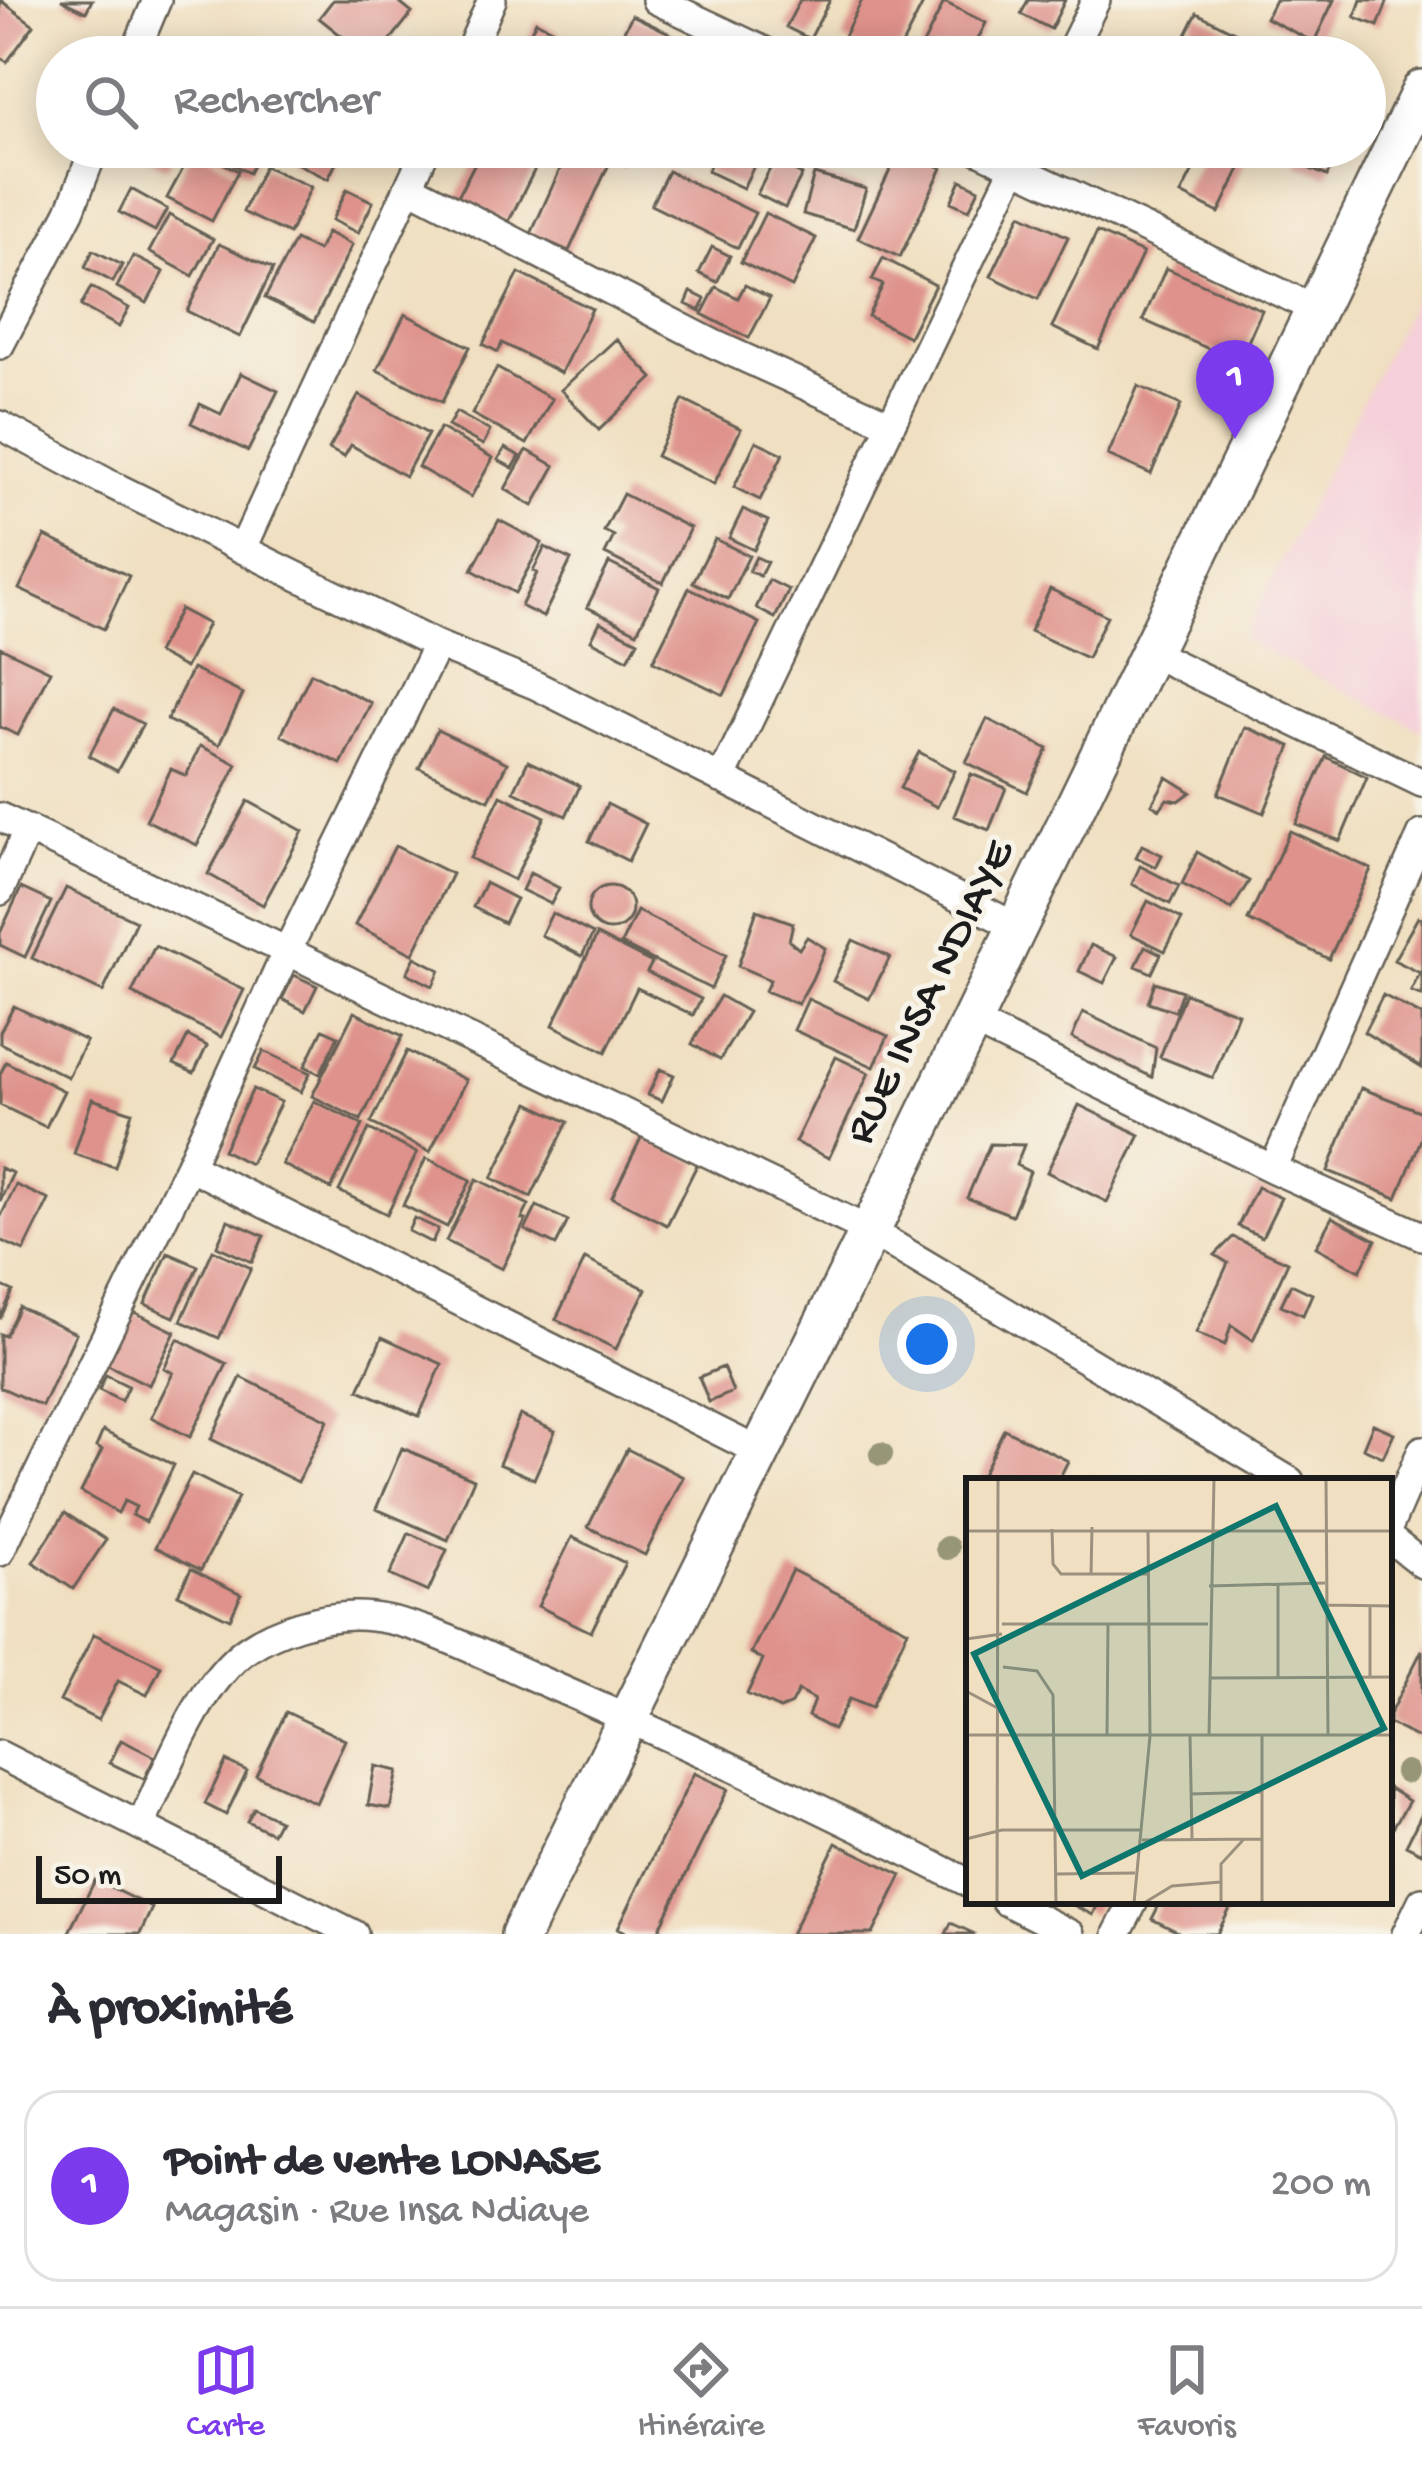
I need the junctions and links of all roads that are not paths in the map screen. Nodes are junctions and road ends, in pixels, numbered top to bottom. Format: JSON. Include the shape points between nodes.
{"nodes":[{"id":1,"x":158,"y":0,"type":"edge"},
{"id":2,"x":492,"y":0,"type":"edge"},
{"id":3,"x":656,"y":0,"type":"edge"},
{"id":4,"x":1096,"y":0,"type":"edge"},
{"id":5,"x":142,"y":36,"type":"edge"},
{"id":6,"x":476,"y":36,"type":"edge"},
{"id":7,"x":732,"y":36,"type":"edge"},
{"id":8,"x":1078,"y":36,"type":"edge"},
{"id":9,"x":1422,"y":90,"type":"edge"},
{"id":10,"x":1386,"y":164,"type":"edge"},
{"id":11,"x":87,"y":168,"type":"edge"},
{"id":12,"x":418,"y":168,"type":"edge"},
{"id":13,"x":1015,"y":168,"type":"edge"},
{"id":14,"x":1041,"y":168,"type":"edge"},
{"id":15,"x":1384,"y":168,"type":"edge"},
{"id":16,"x":410,"y":187,"type":"junction"},
{"id":17,"x":1315,"y":309,"type":"junction"},
{"id":18,"x":0,"y":345,"type":"edge"},
{"id":19,"x":890,"y":424,"type":"junction"},
{"id":20,"x":0,"y":425,"type":"edge"},
{"id":21,"x":243,"y":548,"type":"junction"},
{"id":22,"x":437,"y":645,"type":"junction"},
{"id":23,"x":1149,"y":652,"type":"junction"},
{"id":24,"x":721,"y":779,"type":"junction"},
{"id":25,"x":1422,"y":783,"type":"edge"},
{"id":26,"x":0,"y":817,"type":"edge"},
{"id":27,"x":28,"y":830,"type":"junction"},
{"id":28,"x":1422,"y":834,"type":"edge"},
{"id":29,"x":0,"y":890,"type":"edge"},
{"id":30,"x":1017,"y":927,"type":"junction"},
{"id":31,"x":287,"y":951,"type":"junction"},
{"id":32,"x":971,"y":1022,"type":"junction"},
{"id":33,"x":189,"y":1166,"type":"junction"},
{"id":34,"x":1273,"y":1169,"type":"junction"},
{"id":35,"x":870,"y":1232,"type":"junction"},
{"id":36,"x":1422,"y":1236,"type":"edge"},
{"id":37,"x":1422,"y":1450,"type":"edge"},
{"id":38,"x":760,"y":1453,"type":"junction"},
{"id":39,"x":1285,"y":1478,"type":"edge"},
{"id":40,"x":1392,"y":1519,"type":"edge"},
{"id":41,"x":1392,"y":1540,"type":"edge"},
{"id":42,"x":0,"y":1552,"type":"edge"},
{"id":43,"x":1422,"y":1564,"type":"edge"},
{"id":44,"x":628,"y":1718,"type":"junction"},
{"id":45,"x":0,"y":1755,"type":"edge"},
{"id":46,"x":141,"y":1825,"type":"junction"},
{"id":47,"x":966,"y":1882,"type":"edge"},
{"id":48,"x":1422,"y":1901,"type":"edge"},
{"id":49,"x":1011,"y":1904,"type":"edge"},
{"id":50,"x":1133,"y":1904,"type":"edge"},
{"id":51,"x":354,"y":1934,"type":"edge"},
{"id":52,"x":521,"y":1934,"type":"edge"},
{"id":53,"x":1070,"y":1934,"type":"edge"},
{"id":54,"x":1118,"y":1934,"type":"edge"},
{"id":55,"x":1406,"y":1934,"type":"edge"}],
"edges":[{"from":1,"to":5,"type":"street"},
{"from":2,"to":6,"type":"street"},
{"from":3,"to":7,"type":"street"},
{"from":4,"to":8,"type":"street"},
{"from":9,"to":10,"type":"main road","name":"RUE INSA NDIAYE"},
{"from":11,"to":18,"type":"street"},
{"from":12,"to":16,"type":"street"},
{"from":13,"to":19,"type":"street"},
{"from":14,"to":17,"type":"street"},
{"from":15,"to":17,"type":"main road","name":"RUE INSA NDIAYE"},
{"from":16,"to":19,"type":"street","via":[[714,344]]},
{"from":16,"to":21,"type":"street"},
{"from":17,"to":23,"type":"main road","name":"RUE INSA NDIAYE"},
{"from":19,"to":24,"type":"street"},
{"from":20,"to":21,"type":"street"},
{"from":21,"to":22,"type":"street"},
{"from":22,"to":24,"type":"street"},
{"from":22,"to":31,"type":"street"},
{"from":23,"to":25,"type":"street"},
{"from":23,"to":30,"type":"main road","name":"RUE INSA NDIAYE"},
{"from":24,"to":30,"type":"street"},
{"from":26,"to":27,"type":"street"},
{"from":27,"to":29,"type":"street"},
{"from":27,"to":31,"type":"street"},
{"from":28,"to":34,"type":"street"},
{"from":30,"to":32,"type":"main road","name":"RUE INSA NDIAYE"},
{"from":31,"to":33,"type":"street"},
{"from":31,"to":35,"type":"street"},
{"from":32,"to":34,"type":"street"},
{"from":32,"to":35,"type":"main road","name":"RUE INSA NDIAYE"},
{"from":33,"to":38,"type":"street"},
{"from":33,"to":42,"type":"street"},
{"from":34,"to":36,"type":"street"},
{"from":35,"to":38,"type":"main road","name":"RUE INSA NDIAYE"},
{"from":35,"to":39,"type":"street"},
{"from":37,"to":40,"type":"street"},
{"from":38,"to":44,"type":"main road","name":"RUE INSA NDIAYE"},
{"from":41,"to":43,"type":"street"},
{"from":44,"to":46,"type":"street","via":[[416,1626],[355,1616],[296,1626],[248,1648],[222,1674]]},
{"from":44,"to":47,"type":"street"},
{"from":44,"to":52,"type":"main road","name":"RUE INSA NDIAYE"},
{"from":45,"to":46,"type":"street"},
{"from":46,"to":51,"type":"street"},
{"from":48,"to":55,"type":"street"},
{"from":49,"to":53,"type":"street"},
{"from":50,"to":54,"type":"street"}]}
